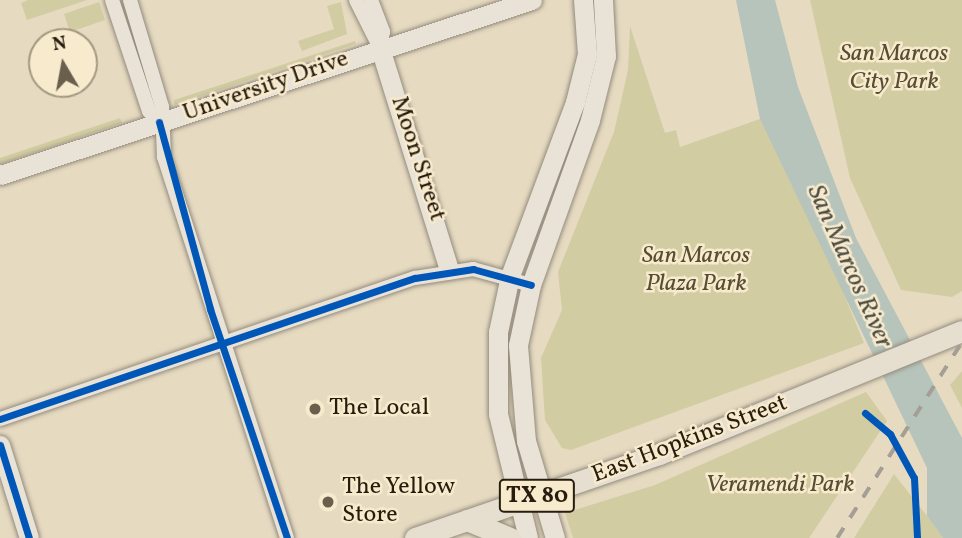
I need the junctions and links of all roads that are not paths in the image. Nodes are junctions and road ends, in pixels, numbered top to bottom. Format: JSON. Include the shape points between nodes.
{"nodes":[{"id":1,"x":112,"y":0,"type":"edge"},
{"id":2,"x":130,"y":0,"type":"edge"},
{"id":3,"x":356,"y":0,"type":"edge"},
{"id":4,"x":371,"y":0,"type":"edge"},
{"id":5,"x":583,"y":0,"type":"edge"},
{"id":6,"x":603,"y":0,"type":"edge"},
{"id":7,"x":525,"y":1,"type":"edge"},
{"id":8,"x":380,"y":48,"type":"junction"},
{"id":9,"x":159,"y":122,"type":"junction"},
{"id":10,"x":0,"y":175,"type":"edge"},
{"id":11,"x":538,"y":203,"type":"junction"},
{"id":12,"x":559,"y":212,"type":"junction"},
{"id":13,"x":449,"y":270,"type":"junction"},
{"id":14,"x":510,"y":276,"type":"junction"},
{"id":15,"x":531,"y":285,"type":"junction"},
{"id":16,"x":962,"y":331,"type":"edge"},
{"id":17,"x":222,"y":344,"type":"junction"},
{"id":18,"x":496,"y":373,"type":"junction"},
{"id":19,"x":518,"y":374,"type":"junction"},
{"id":20,"x":0,"y":419,"type":"edge"},
{"id":21,"x":0,"y":445,"type":"edge"},
{"id":22,"x":540,"y":495,"type":"junction"},
{"id":23,"x":519,"y":502,"type":"junction"},
{"id":24,"x":467,"y":520,"type":"junction"},
{"id":25,"x":29,"y":538,"type":"edge"},
{"id":26,"x":287,"y":538,"type":"edge"},
{"id":27,"x":415,"y":538,"type":"edge"},
{"id":28,"x":510,"y":538,"type":"edge"},
{"id":29,"x":528,"y":538,"type":"edge"},
{"id":30,"x":555,"y":538,"type":"edge"}],
"edges":[{"from":1,"to":9,"type":"street","via":[[149,111]]},
{"from":2,"to":9,"type":"street","via":[[162,107]]},
{"from":3,"to":8,"type":"street","name":"Moon Street"},
{"from":4,"to":8,"type":"street","name":"Moon Street","via":[[383,32]]},
{"from":5,"to":11,"type":"main road","via":[[587,54]]},
{"from":6,"to":12,"type":"main road","via":[[606,56]]},
{"from":7,"to":8,"type":"main road","name":"University Drive"},
{"from":8,"to":9,"type":"main road","name":"University Drive"},
{"from":8,"to":13,"type":"main road","name":"Moon Street"},
{"from":9,"to":10,"type":"main road","name":"University Drive"},
{"from":9,"to":17,"type":"street"},
{"from":11,"to":12,"type":"main road"},
{"from":11,"to":14,"type":"main road"},
{"from":12,"to":15,"type":"main road"},
{"from":13,"to":14,"type":"street"},
{"from":13,"to":17,"type":"street"},
{"from":14,"to":15,"type":"street"},
{"from":14,"to":18,"type":"main road"},
{"from":15,"to":19,"type":"main road"},
{"from":16,"to":22,"type":"main road","name":"East Hopkins Street","number":"TX 80"},
{"from":17,"to":20,"type":"street"},
{"from":17,"to":26,"type":"street"},
{"from":18,"to":19,"type":"main road"},
{"from":18,"to":23,"type":"main road","via":[[503,443]]},
{"from":19,"to":22,"type":"main road"},
{"from":21,"to":25,"type":"main road"},
{"from":22,"to":23,"type":"main road","name":"East Hopkins Street","number":"TX 80"},
{"from":22,"to":30,"type":"main road"},
{"from":23,"to":24,"type":"main road","name":"East Hopkins Street","number":"TX 80"},
{"from":23,"to":29,"type":"main road"},
{"from":24,"to":27,"type":"main road","name":"East Hopkins Street","number":"TX 80"},
{"from":24,"to":28,"type":"main road"}]}
